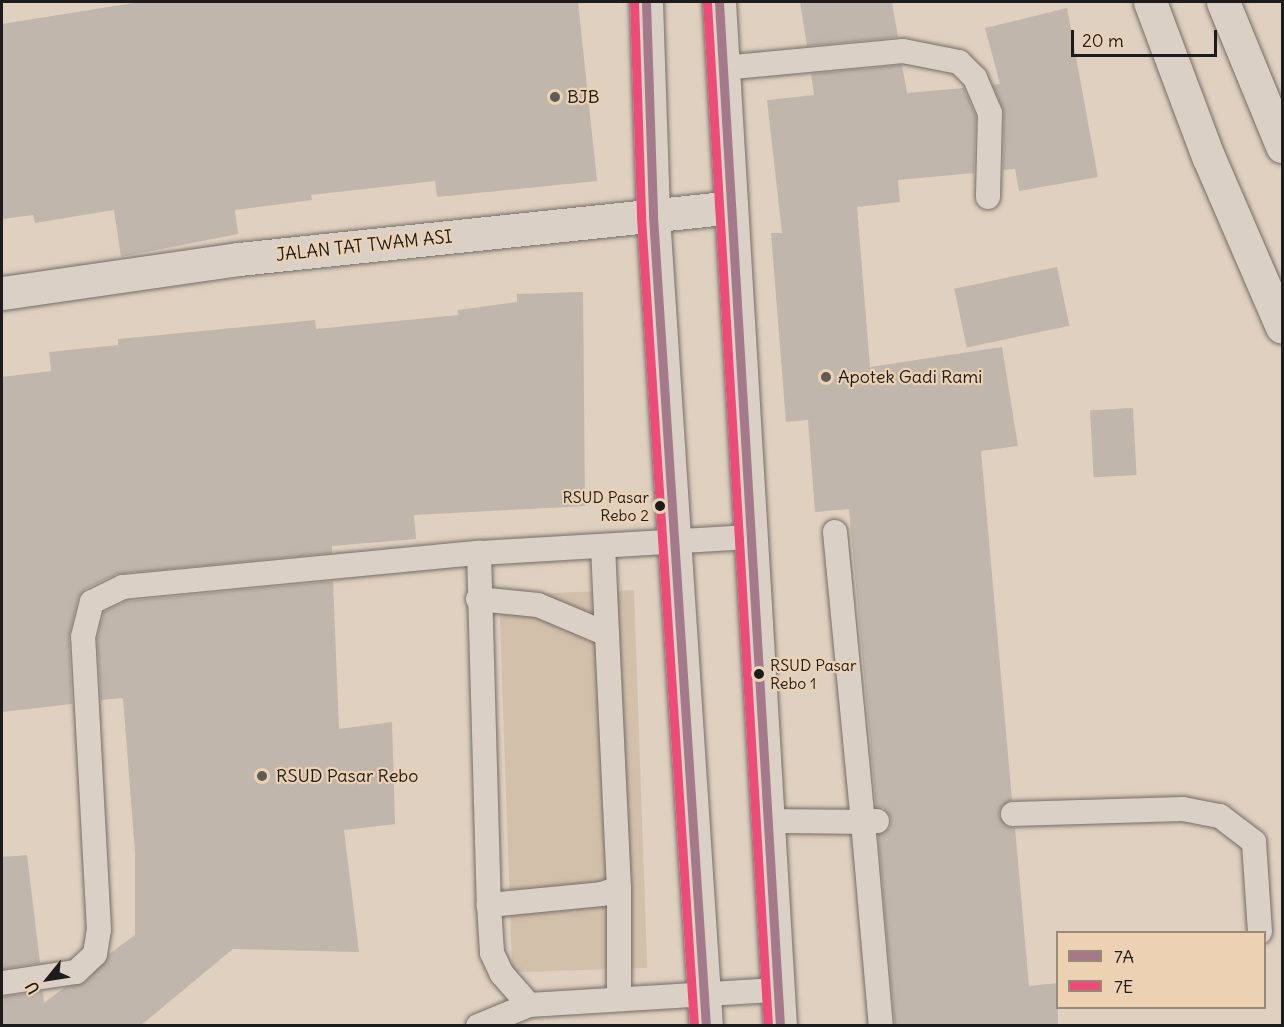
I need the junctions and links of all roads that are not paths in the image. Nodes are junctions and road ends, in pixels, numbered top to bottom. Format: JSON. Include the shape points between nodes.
{"nodes":[{"id":1,"x":646,"y":2,"type":"edge"},
{"id":2,"x":719,"y":2,"type":"edge"},
{"id":3,"x":1150,"y":2,"type":"edge"},
{"id":4,"x":1223,"y":2,"type":"edge"},
{"id":5,"x":723,"y":68,"type":"junction"},
{"id":6,"x":1282,"y":146,"type":"edge"},
{"id":7,"x":988,"y":197,"type":"dead end"},
{"id":8,"x":728,"y":208,"type":"junction"},
{"id":9,"x":653,"y":216,"type":"junction"},
{"id":10,"x":2,"y":293,"type":"edge"},
{"id":11,"x":1282,"y":327,"type":"edge"},
{"id":12,"x":835,"y":532,"type":"dead end"},
{"id":13,"x":750,"y":537,"type":"junction"},
{"id":14,"x":674,"y":541,"type":"junction"},
{"id":15,"x":603,"y":546,"type":"junction"},
{"id":16,"x":479,"y":553,"type":"junction"},
{"id":17,"x":478,"y":599,"type":"junction"},
{"id":18,"x":607,"y":634,"type":"junction"},
{"id":19,"x":1014,"y":814,"type":"dead end"},
{"id":20,"x":768,"y":821,"type":"junction"},
{"id":21,"x":870,"y":821,"type":"junction"},
{"id":22,"x":619,"y":888,"type":"junction"},
{"id":23,"x":489,"y":905,"type":"junction"},
{"id":24,"x":1260,"y":931,"type":"edge"},
{"id":25,"x":2,"y":983,"type":"edge"},
{"id":26,"x":777,"y":990,"type":"junction"},
{"id":27,"x":619,"y":998,"type":"junction"},
{"id":28,"x":529,"y":1005,"type":"junction"},
{"id":29,"x":705,"y":1010,"type":"edge"},
{"id":30,"x":478,"y":1026,"type":"edge"},
{"id":31,"x":780,"y":1026,"type":"edge"},
{"id":32,"x":881,"y":1026,"type":"edge"}],
"edges":[{"from":1,"to":9,"type":"main road"},
{"from":2,"to":5,"type":"main road"},
{"from":3,"to":11,"type":"main road","via":[[1208,156]]},
{"from":4,"to":6,"type":"main road"},
{"from":5,"to":7,"type":"lane","via":[[903,51],[959,62],[975,78],[990,113]]},
{"from":5,"to":8,"type":"main road"},
{"from":8,"to":9,"type":"main road","name":"JALAN TAT TWAM ASI"},
{"from":8,"to":13,"type":"main road"},
{"from":9,"to":10,"type":"main road","name":"JALAN TAT TWAM ASI","via":[[239,259]]},
{"from":9,"to":14,"type":"main road"},
{"from":12,"to":21,"type":"lane"},
{"from":13,"to":14,"type":"lane"},
{"from":13,"to":20,"type":"main road"},
{"from":14,"to":15,"type":"lane"},
{"from":14,"to":29,"type":"main road"},
{"from":15,"to":16,"type":"lane"},
{"from":15,"to":18,"type":"lane"},
{"from":16,"to":17,"type":"lane"},
{"from":16,"to":25,"type":"lane","via":[[123,587],[93,602],[83,637],[99,930],[95,954],[76,972]]},
{"from":17,"to":18,"type":"lane","via":[[538,605]]},
{"from":17,"to":23,"type":"lane"},
{"from":18,"to":22,"type":"lane"},
{"from":19,"to":24,"type":"lane","via":[[1183,809],[1220,816],[1254,842]]},
{"from":20,"to":21,"type":"lane"},
{"from":20,"to":26,"type":"main road"},
{"from":21,"to":32,"type":"lane"},
{"from":22,"to":23,"type":"lane","via":[[602,894]]},
{"from":22,"to":27,"type":"lane"},
{"from":23,"to":28,"type":"lane","via":[[492,953],[502,974]]},
{"from":26,"to":29,"type":"lane"},
{"from":26,"to":31,"type":"main road"},
{"from":27,"to":28,"type":"lane"},
{"from":27,"to":29,"type":"lane"},
{"from":28,"to":30,"type":"lane"}]}
